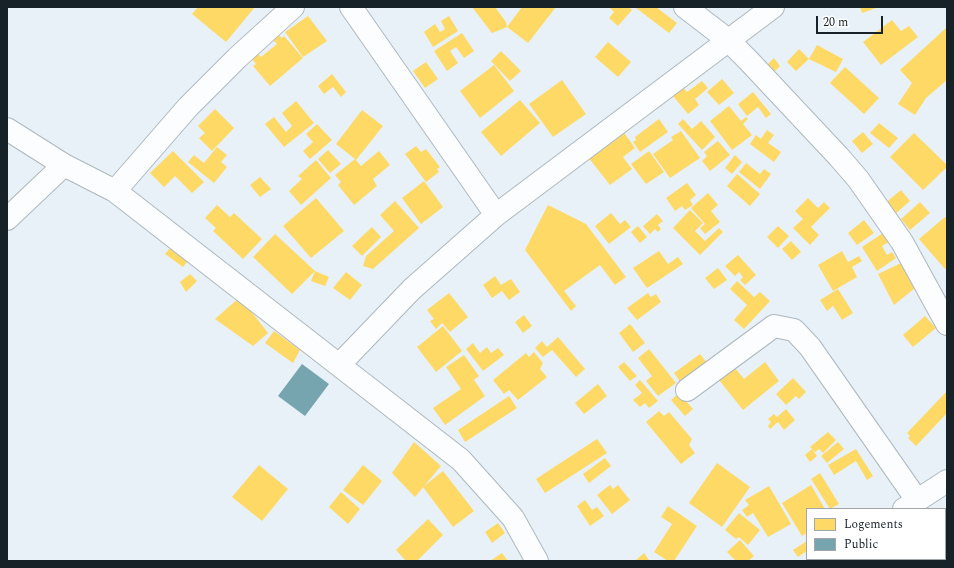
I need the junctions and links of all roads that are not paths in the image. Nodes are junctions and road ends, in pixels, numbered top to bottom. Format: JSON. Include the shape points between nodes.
{"nodes":[{"id":1,"x":293,"y":7,"type":"edge"},
{"id":2,"x":351,"y":7,"type":"edge"},
{"id":3,"x":684,"y":7,"type":"edge"},
{"id":4,"x":773,"y":7,"type":"edge"},
{"id":5,"x":728,"y":40,"type":"junction"},
{"id":6,"x":7,"y":129,"type":"edge"},
{"id":7,"x":64,"y":165,"type":"junction"},
{"id":8,"x":115,"y":191,"type":"junction"},
{"id":9,"x":496,"y":215,"type":"junction"},
{"id":10,"x":7,"y":219,"type":"edge"},
{"id":11,"x":947,"y":324,"type":"edge"},
{"id":12,"x":339,"y":365,"type":"junction"},
{"id":13,"x":687,"y":390,"type":"dead end"},
{"id":14,"x":947,"y":482,"type":"edge"},
{"id":15,"x":910,"y":505,"type":"edge"},
{"id":16,"x":538,"y":561,"type":"edge"}],
"edges":[{"from":1,"to":8,"type":"street","via":[[237,58],[188,108]]},
{"from":2,"to":9,"type":"street"},
{"from":3,"to":5,"type":"street"},
{"from":4,"to":5,"type":"street"},
{"from":5,"to":9,"type":"street"},
{"from":5,"to":11,"type":"street","via":[[858,179],[902,242]]},
{"from":6,"to":7,"type":"street"},
{"from":7,"to":8,"type":"street"},
{"from":7,"to":10,"type":"street"},
{"from":8,"to":12,"type":"street"},
{"from":9,"to":12,"type":"street","via":[[412,289]]},
{"from":12,"to":16,"type":"street","via":[[461,460],[513,518]]},
{"from":13,"to":15,"type":"street","via":[[774,326],[794,330],[810,347]]},
{"from":14,"to":15,"type":"street"}]}
